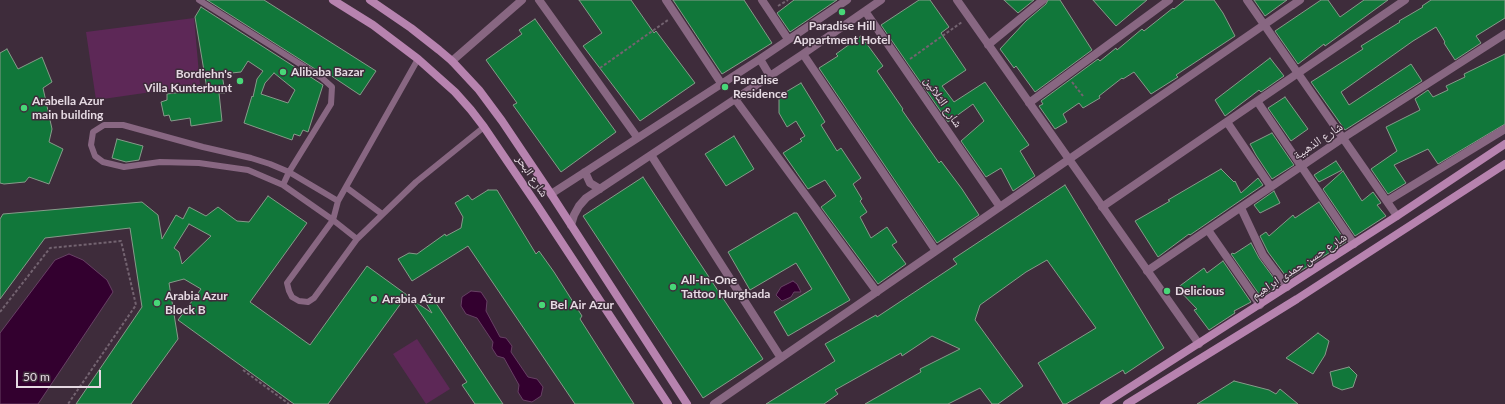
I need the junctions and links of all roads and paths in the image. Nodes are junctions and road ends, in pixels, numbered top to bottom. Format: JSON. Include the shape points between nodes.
{"nodes":[{"id":1,"x":199,"y":0,"type":"edge"},
{"id":2,"x":333,"y":0,"type":"edge"},
{"id":3,"x":370,"y":0,"type":"edge"},
{"id":4,"x":522,"y":0,"type":"edge"},
{"id":5,"x":539,"y":0,"type":"edge"},
{"id":6,"x":666,"y":0,"type":"edge"},
{"id":7,"x":762,"y":0,"type":"edge"},
{"id":8,"x":847,"y":0,"type":"edge"},
{"id":9,"x":881,"y":0,"type":"edge"},
{"id":10,"x":957,"y":0,"type":"edge"},
{"id":11,"x":1043,"y":0,"type":"edge"},
{"id":12,"x":1169,"y":0,"type":"edge"},
{"id":13,"x":1247,"y":0,"type":"edge"},
{"id":14,"x":1300,"y":0,"type":"edge"},
{"id":15,"x":1405,"y":0,"type":"edge"},
{"id":16,"x":865,"y":11,"type":"junction"},
{"id":17,"x":676,"y":14,"type":"junction"},
{"id":18,"x":969,"y":17,"type":"junction"},
{"id":19,"x":1264,"y":25,"type":"junction"},
{"id":20,"x":1505,"y":34,"type":"edge"},
{"id":21,"x":788,"y":39,"type":"junction"},
{"id":22,"x":988,"y":45,"type":"junction"},
{"id":23,"x":803,"y":54,"type":"junction"},
{"id":24,"x":418,"y":58,"type":"junction"},
{"id":25,"x":760,"y":59,"type":"junction"},
{"id":26,"x":452,"y":61,"type":"junction"},
{"id":27,"x":902,"y":65,"type":"junction"},
{"id":28,"x":1298,"y":73,"type":"junction"},
{"id":29,"x":592,"y":74,"type":"junction"},
{"id":30,"x":1067,"y":75,"type":"junction"},
{"id":31,"x":770,"y":76,"type":"junction"},
{"id":32,"x":721,"y":83,"type":"junction"},
{"id":33,"x":1083,"y":96,"type":"dead end"},
{"id":34,"x":735,"y":100,"type":"junction"},
{"id":35,"x":1257,"y":101,"type":"junction"},
{"id":36,"x":1029,"y":103,"type":"junction"},
{"id":37,"x":1227,"y":122,"type":"junction"},
{"id":38,"x":484,"y":127,"type":"junction"},
{"id":39,"x":1505,"y":129,"type":"edge"},
{"id":40,"x":637,"y":137,"type":"junction"},
{"id":41,"x":1343,"y":138,"type":"junction"},
{"id":42,"x":1505,"y":144,"type":"edge"},
{"id":43,"x":651,"y":155,"type":"junction"},
{"id":44,"x":251,"y":158,"type":"junction"},
{"id":45,"x":1069,"y":159,"type":"junction"},
{"id":46,"x":1505,"y":164,"type":"edge"},
{"id":47,"x":1302,"y":166,"type":"junction"},
{"id":48,"x":248,"y":170,"type":"junction"},
{"id":49,"x":289,"y":172,"type":"junction"},
{"id":50,"x":585,"y":172,"type":"junction"},
{"id":51,"x":283,"y":185,"type":"junction"},
{"id":52,"x":1271,"y":187,"type":"junction"},
{"id":53,"x":347,"y":188,"type":"junction"},
{"id":54,"x":600,"y":189,"type":"junction"},
{"id":55,"x":551,"y":194,"type":"junction"},
{"id":56,"x":338,"y":201,"type":"junction"},
{"id":57,"x":1387,"y":201,"type":"junction"},
{"id":58,"x":1000,"y":207,"type":"junction"},
{"id":59,"x":1102,"y":207,"type":"junction"},
{"id":60,"x":1241,"y":208,"type":"junction"},
{"id":61,"x":382,"y":214,"type":"junction"},
{"id":62,"x":1398,"y":216,"type":"junction"},
{"id":63,"x":333,"y":220,"type":"junction"},
{"id":64,"x":572,"y":225,"type":"junction"},
{"id":65,"x":1208,"y":230,"type":"junction"},
{"id":66,"x":357,"y":239,"type":"junction"},
{"id":67,"x":1354,"y":244,"type":"junction"},
{"id":68,"x":936,"y":251,"type":"junction"},
{"id":69,"x":1147,"y":271,"type":"junction"},
{"id":70,"x":1287,"y":287,"type":"junction"},
{"id":71,"x":876,"y":292,"type":"junction"},
{"id":72,"x":1260,"y":305,"type":"junction"},
{"id":73,"x":0,"y":312,"type":"edge"},
{"id":74,"x":1199,"y":344,"type":"junction"},
{"id":75,"x":781,"y":358,"type":"junction"},
{"id":76,"x":243,"y":370,"type":"dead end"},
{"id":77,"x":68,"y":404,"type":"edge"},
{"id":78,"x":289,"y":404,"type":"edge"},
{"id":79,"x":668,"y":404,"type":"edge"},
{"id":80,"x":687,"y":404,"type":"edge"},
{"id":81,"x":714,"y":404,"type":"edge"},
{"id":82,"x":1104,"y":404,"type":"edge"},
{"id":83,"x":1127,"y":404,"type":"edge"}],
"edges":[{"from":1,"to":49,"type":"lane","via":[[322,78],[332,87],[331,104]]},
{"from":2,"to":24,"type":"main road","name":"شارع البحر"},
{"from":3,"to":26,"type":"main road","name":"شارع البحر","via":[[411,28]]},
{"from":4,"to":26,"type":"street"},
{"from":5,"to":29,"type":"street"},
{"from":6,"to":17,"type":"street"},
{"from":7,"to":21,"type":"street"},
{"from":8,"to":21,"type":"street"},
{"from":9,"to":16,"type":"street"},
{"from":10,"to":18,"type":"street"},
{"from":11,"to":22,"type":"street"},
{"from":12,"to":30,"type":"street"},
{"from":13,"to":19,"type":"street"},
{"from":14,"to":19,"type":"street"},
{"from":15,"to":28,"type":"street"},
{"from":16,"to":23,"type":"street"},
{"from":16,"to":27,"type":"street","name":"شارع الثلاثين"},
{"from":17,"to":29,"type":"path"},
{"from":17,"to":32,"type":"street"},
{"from":18,"to":22,"type":"street"},
{"from":18,"to":27,"type":"path"},
{"from":19,"to":28,"type":"street"},
{"from":19,"to":45,"type":"street"},
{"from":20,"to":41,"type":"street","name":"شارع الذهبية"},
{"from":21,"to":25,"type":"street"},
{"from":22,"to":36,"type":"street"},
{"from":23,"to":31,"type":"street"},
{"from":23,"to":68,"type":"street"},
{"from":24,"to":38,"type":"main road","name":"شارع البحر","via":[[454,92]]},
{"from":24,"to":53,"type":"lane"},
{"from":25,"to":31,"type":"street"},
{"from":25,"to":32,"type":"street"},
{"from":26,"to":55,"type":"main road","name":"شارع البحر","via":[[487,100]]},
{"from":27,"to":58,"type":"street","name":"شارع الثلاثين"},
{"from":28,"to":35,"type":"street"},
{"from":28,"to":41,"type":"street"},
{"from":29,"to":40,"type":"street"},
{"from":30,"to":33,"type":"path"},
{"from":30,"to":36,"type":"street"},
{"from":31,"to":34,"type":"street"},
{"from":32,"to":40,"type":"street"},
{"from":34,"to":43,"type":"street"},
{"from":34,"to":71,"type":"street"},
{"from":35,"to":37,"type":"street"},
{"from":35,"to":47,"type":"street"},
{"from":36,"to":45,"type":"street"},
{"from":37,"to":52,"type":"street"},
{"from":37,"to":59,"type":"street"},
{"from":38,"to":61,"type":"lane","via":[[435,165]]},
{"from":38,"to":79,"type":"main road","name":"شارع البحر"},
{"from":39,"to":57,"type":"street"},
{"from":40,"to":50,"type":"street"},
{"from":41,"to":47,"type":"street","name":"شارع الذهبية"},
{"from":41,"to":57,"type":"street"},
{"from":42,"to":62,"type":"main road","name":"شارع حسن حمدى ابراهيم"},
{"from":43,"to":54,"type":"street"},
{"from":43,"to":75,"type":"street"},
{"from":44,"to":48,"type":"lane"},
{"from":44,"to":48,"type":"lane","via":[[123,125],[104,125],[93,132],[92,145],[95,156],[103,162],[124,167],[160,162],[199,163]]},
{"from":44,"to":49,"type":"lane"},
{"from":45,"to":58,"type":"street"},
{"from":45,"to":59,"type":"street"},
{"from":46,"to":83,"type":"main road","name":"شارع حسن حمدى ابراهيم"},
{"from":47,"to":52,"type":"street","name":"شارع الذهبية"},
{"from":47,"to":67,"type":"street"},
{"from":48,"to":51,"type":"lane"},
{"from":49,"to":51,"type":"lane"},
{"from":49,"to":56,"type":"lane"},
{"from":50,"to":54,"type":"street","via":[[590,182]]},
{"from":50,"to":55,"type":"street"},
{"from":51,"to":63,"type":"lane"},
{"from":52,"to":60,"type":"street","name":"شارع الذهبية"},
{"from":53,"to":56,"type":"lane"},
{"from":53,"to":61,"type":"lane"},
{"from":54,"to":64,"type":"street","via":[[579,206]]},
{"from":55,"to":64,"type":"main road","name":"شارع البحر"},
{"from":56,"to":63,"type":"lane"},
{"from":57,"to":62,"type":"street"},
{"from":58,"to":68,"type":"street"},
{"from":59,"to":69,"type":"street"},
{"from":60,"to":65,"type":"street","name":"شارع الذهبية"},
{"from":60,"to":70,"type":"street","via":[[1263,255]]},
{"from":61,"to":66,"type":"lane"},
{"from":62,"to":67,"type":"main road","name":"شارع حسن حمدى ابراهيم"},
{"from":63,"to":66,"type":"lane"},
{"from":63,"to":66,"type":"lane","via":[[287,283],[292,297],[308,302],[314,298]]},
{"from":64,"to":80,"type":"main road","name":"شارع البحر"},
{"from":65,"to":69,"type":"street","name":"شارع الذهبية"},
{"from":65,"to":72,"type":"street"},
{"from":67,"to":70,"type":"main road","name":"شارع حسن حمدى ابراهيم"},
{"from":68,"to":71,"type":"street"},
{"from":69,"to":74,"type":"street"},
{"from":70,"to":72,"type":"main road","name":"شارع حسن حمدى ابراهيم"},
{"from":71,"to":75,"type":"street"},
{"from":72,"to":74,"type":"main road","name":"شارع حسن حمدى ابراهيم"},
{"from":73,"to":77,"type":"path","via":[[50,248],[121,241],[136,305]]},
{"from":74,"to":82,"type":"main road","name":"شارع حسن حمدى ابراهيم"},
{"from":75,"to":81,"type":"street"},
{"from":76,"to":78,"type":"path"}]}
